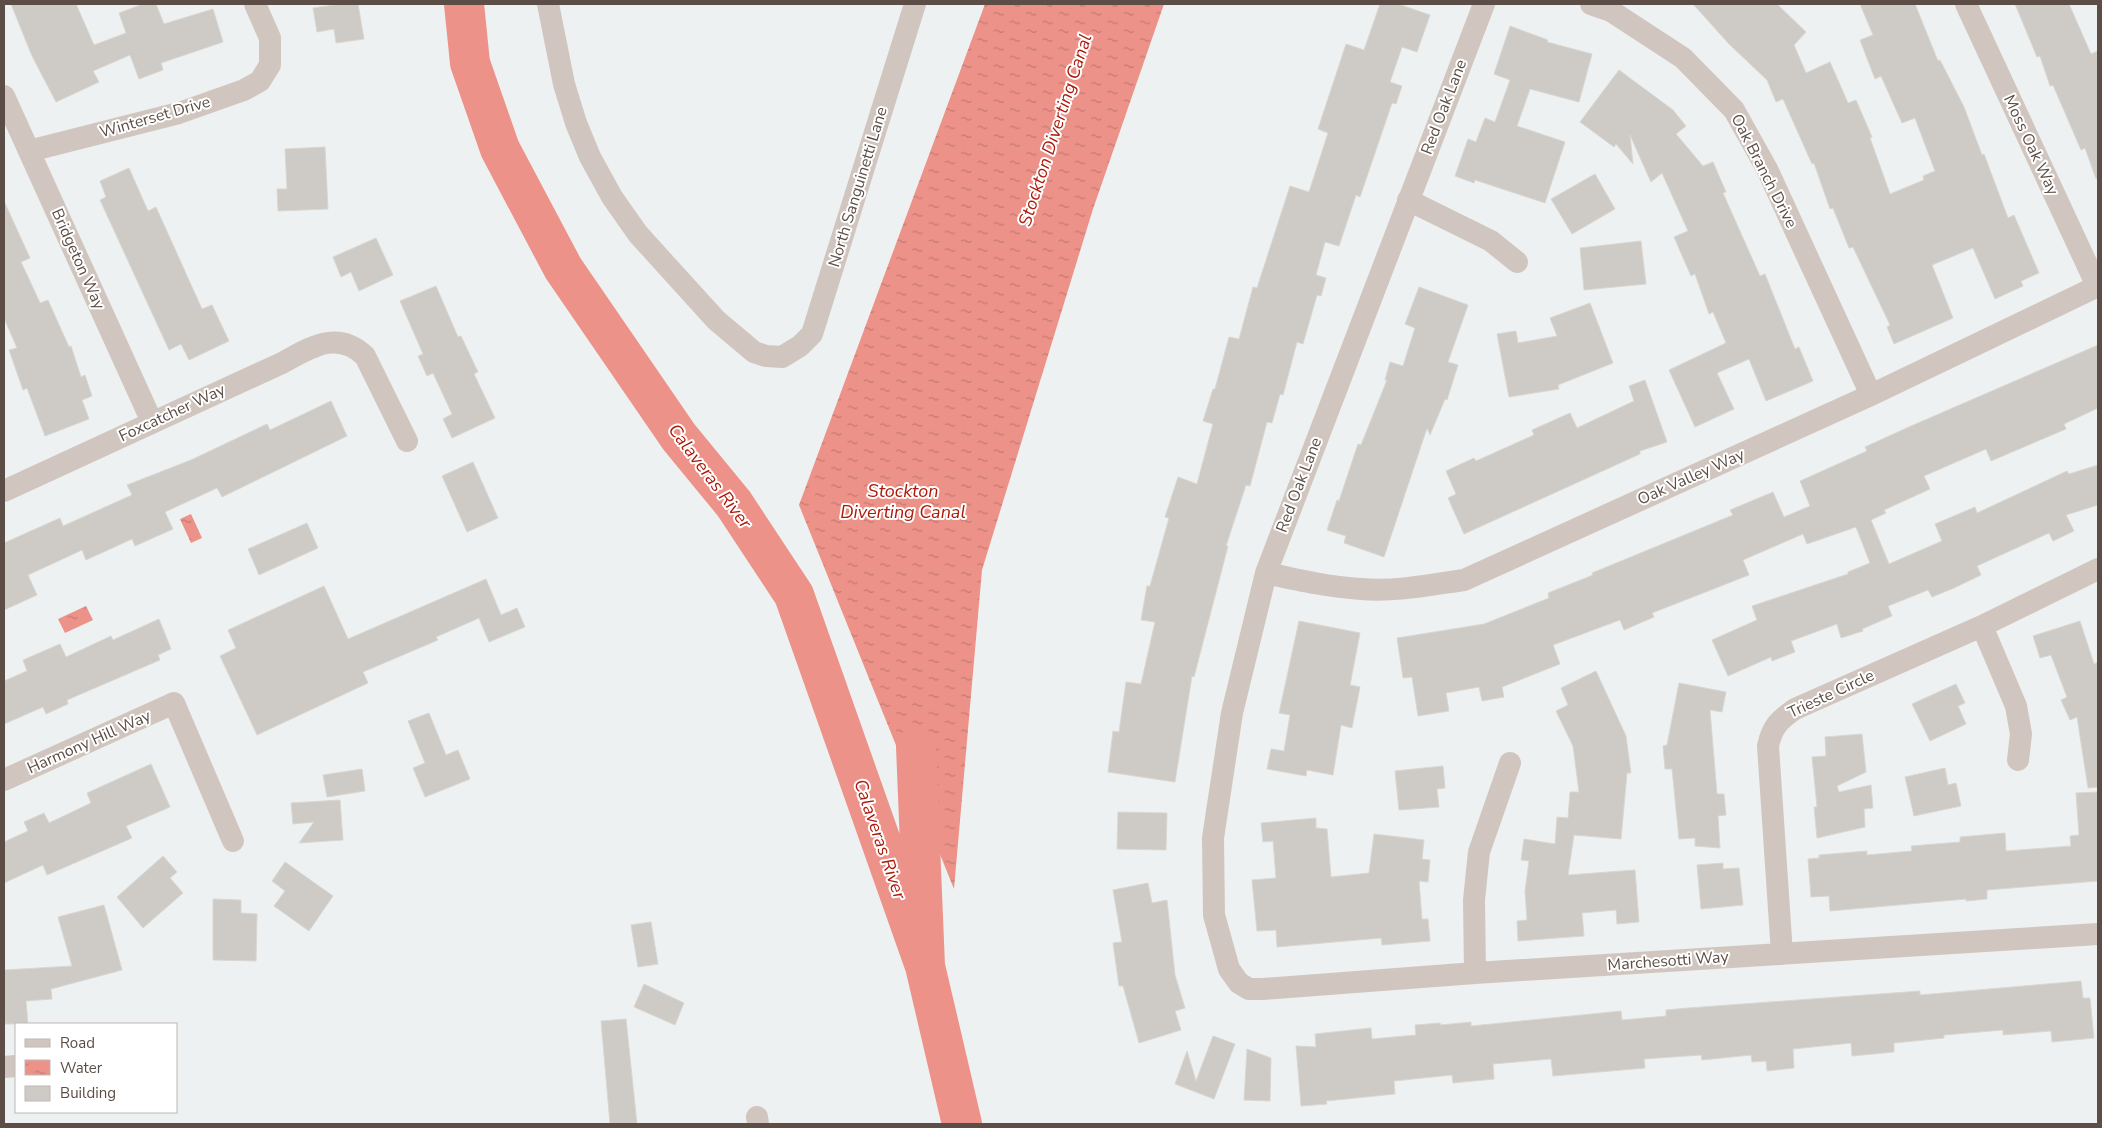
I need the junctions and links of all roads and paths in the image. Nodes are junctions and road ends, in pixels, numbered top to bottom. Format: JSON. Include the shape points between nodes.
{"nodes":[{"id":1,"x":254,"y":4,"type":"edge"},
{"id":2,"x":548,"y":4,"type":"edge"},
{"id":3,"x":915,"y":4,"type":"edge"},
{"id":4,"x":1484,"y":4,"type":"edge"},
{"id":5,"x":1590,"y":4,"type":"edge"},
{"id":6,"x":1966,"y":4,"type":"edge"},
{"id":7,"x":4,"y":96,"type":"edge"},
{"id":8,"x":29,"y":151,"type":"junction"},
{"id":9,"x":1408,"y":200,"type":"junction"},
{"id":10,"x":1517,"y":262,"type":"dead end"},
{"id":11,"x":2098,"y":286,"type":"edge"},
{"id":12,"x":1872,"y":395,"type":"junction"},
{"id":13,"x":152,"y":422,"type":"junction"},
{"id":14,"x":407,"y":442,"type":"dead end"},
{"id":15,"x":4,"y":491,"type":"edge"},
{"id":16,"x":2098,"y":569,"type":"edge"},
{"id":17,"x":1266,"y":572,"type":"junction"},
{"id":18,"x":1982,"y":626,"type":"junction"},
{"id":19,"x":2018,"y":760,"type":"dead end"},
{"id":20,"x":1510,"y":763,"type":"dead end"},
{"id":21,"x":4,"y":780,"type":"edge"},
{"id":22,"x":233,"y":841,"type":"dead end"},
{"id":23,"x":2098,"y":934,"type":"edge"},
{"id":24,"x":1782,"y":954,"type":"junction"},
{"id":25,"x":1475,"y":973,"type":"junction"},
{"id":26,"x":1239,"y":984,"type":"joint"}],
"edges":[{"from":1,"to":8,"type":"street","name":"Winterset Drive","via":[[270,38],[270,65],[260,81],[244,90],[179,112]]},
{"from":2,"to":3,"type":"street","name":"North Sanguinetti Lane","via":[[564,84],[576,123],[612,197],[638,234],[716,320],[754,352],[782,357],[812,334]]},
{"from":4,"to":9,"type":"street","name":"Red Oak Lane"},
{"from":5,"to":12,"type":"street","name":"Oak Branch Drive","via":[[1611,11],[1683,58],[1734,110],[1766,169]]},
{"from":6,"to":11,"type":"street","name":"Moss Oak Way"},
{"from":7,"to":8,"type":"street","name":"Bridgeton Way"},
{"from":8,"to":13,"type":"street","name":"Bridgeton Way"},
{"from":9,"to":10,"type":"street","via":[[1491,241]]},
{"from":9,"to":17,"type":"street","name":"Red Oak Lane"},
{"from":11,"to":12,"type":"street","name":"Oak Valley Way"},
{"from":12,"to":17,"type":"street","name":"Oak Valley Way","via":[[1464,580],[1412,588],[1363,590]]},
{"from":13,"to":14,"type":"street","name":"Foxcatcher Way","via":[[312,347],[326,342],[342,343],[356,347],[365,356]]},
{"from":13,"to":15,"type":"street","name":"Foxcatcher Way"},
{"from":16,"to":18,"type":"street","name":"Trieste Circle"},
{"from":17,"to":26,"type":"street","name":"Red Oak Lane","via":[[1232,713],[1213,838],[1214,916],[1229,969]]},
{"from":18,"to":19,"type":"street","via":[[2016,706],[2021,734]]},
{"from":18,"to":24,"type":"street","name":"Trieste Circle","via":[[1795,709],[1771,730],[1769,762]]},
{"from":20,"to":25,"type":"street","via":[[1479,852],[1474,900]]},
{"from":21,"to":22,"type":"street","name":"Harmony Hill Way","via":[[174,703]]},
{"from":23,"to":24,"type":"street","name":"Marchesotti Way"},
{"from":24,"to":25,"type":"street","name":"Marchesotti Way"},
{"from":25,"to":26,"type":"street","name":"Marchesotti Way","via":[[1263,989],[1249,989]]}]}
